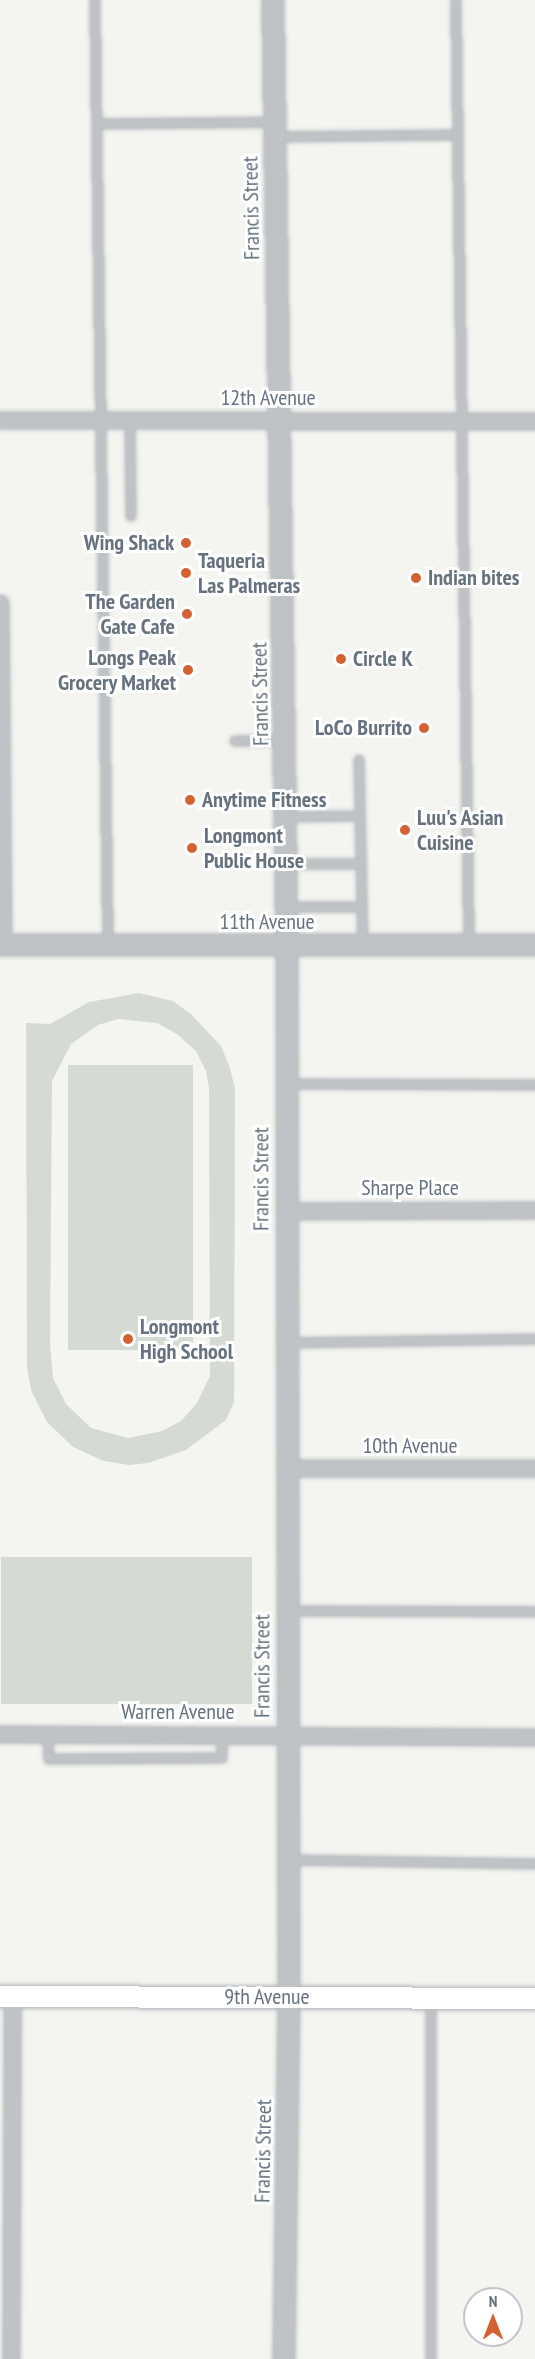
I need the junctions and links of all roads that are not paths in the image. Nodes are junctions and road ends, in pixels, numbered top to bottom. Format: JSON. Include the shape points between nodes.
{"nodes":[{"id":1,"x":95,"y":0,"type":"edge"},
{"id":2,"x":273,"y":0,"type":"edge"},
{"id":3,"x":456,"y":0,"type":"edge"},
{"id":4,"x":97,"y":124,"type":"junction"},
{"id":5,"x":274,"y":129,"type":"junction"},
{"id":6,"x":457,"y":135,"type":"junction"},
{"id":7,"x":0,"y":420,"type":"edge"},
{"id":8,"x":103,"y":420,"type":"junction"},
{"id":9,"x":130,"y":420,"type":"junction"},
{"id":10,"x":280,"y":421,"type":"junction"},
{"id":11,"x":461,"y":421,"type":"junction"},
{"id":12,"x":535,"y":421,"type":"edge"},
{"id":13,"x":131,"y":516,"type":"dead end"},
{"id":14,"x":0,"y":603,"type":"edge"},
{"id":15,"x":235,"y":741,"type":"dead end"},
{"id":16,"x":284,"y":741,"type":"junction"},
{"id":17,"x":359,"y":760,"type":"dead end"},
{"id":18,"x":360,"y":816,"type":"junction"},
{"id":19,"x":285,"y":817,"type":"junction"},
{"id":20,"x":286,"y":864,"type":"junction"},
{"id":21,"x":361,"y":864,"type":"junction"},
{"id":22,"x":286,"y":907,"type":"junction"},
{"id":23,"x":362,"y":907,"type":"junction"},
{"id":24,"x":2,"y":945,"type":"edge"},
{"id":25,"x":363,"y":945,"type":"junction"},
{"id":26,"x":468,"y":945,"type":"junction"},
{"id":27,"x":535,"y":945,"type":"edge"},
{"id":28,"x":108,"y":946,"type":"junction"},
{"id":29,"x":287,"y":946,"type":"junction"},
{"id":30,"x":286,"y":1084,"type":"junction"},
{"id":31,"x":535,"y":1085,"type":"edge"},
{"id":32,"x":535,"y":1210,"type":"edge"},
{"id":33,"x":285,"y":1211,"type":"junction"},
{"id":34,"x":535,"y":1339,"type":"edge"},
{"id":35,"x":285,"y":1343,"type":"junction"},
{"id":36,"x":285,"y":1468,"type":"junction"},
{"id":37,"x":535,"y":1468,"type":"edge"},
{"id":38,"x":286,"y":1611,"type":"junction"},
{"id":39,"x":535,"y":1612,"type":"edge"},
{"id":40,"x":0,"y":1734,"type":"edge"},
{"id":41,"x":48,"y":1734,"type":"junction"},
{"id":42,"x":222,"y":1734,"type":"junction"},
{"id":43,"x":287,"y":1735,"type":"junction"},
{"id":44,"x":535,"y":1737,"type":"edge"},
{"id":45,"x":288,"y":1860,"type":"junction"},
{"id":46,"x":535,"y":1864,"type":"edge"},
{"id":47,"x":6,"y":1996,"type":"edge"},
{"id":48,"x":289,"y":1997,"type":"junction"},
{"id":49,"x":431,"y":1998,"type":"junction"},
{"id":50,"x":535,"y":1998,"type":"edge"},
{"id":51,"x":11,"y":2359,"type":"edge"},
{"id":52,"x":284,"y":2359,"type":"edge"},
{"id":53,"x":431,"y":2359,"type":"edge"}],
"edges":[{"from":1,"to":4,"type":"lane"},
{"from":2,"to":5,"type":"street","name":"Francis Street"},
{"from":3,"to":6,"type":"lane"},
{"from":4,"to":5,"type":"lane"},
{"from":4,"to":8,"type":"lane"},
{"from":5,"to":6,"type":"lane"},
{"from":5,"to":10,"type":"street","name":"Francis Street"},
{"from":6,"to":11,"type":"lane"},
{"from":7,"to":8,"type":"street","name":"12th Avenue"},
{"from":8,"to":9,"type":"street","name":"12th Avenue"},
{"from":8,"to":28,"type":"lane"},
{"from":9,"to":10,"type":"street","name":"12th Avenue"},
{"from":9,"to":13,"type":"lane"},
{"from":10,"to":11,"type":"street","name":"12th Avenue"},
{"from":10,"to":16,"type":"street","name":"Francis Street"},
{"from":11,"to":12,"type":"street","name":"12th Avenue"},
{"from":11,"to":26,"type":"lane"},
{"from":14,"to":24,"type":"street"},
{"from":15,"to":16,"type":"lane"},
{"from":16,"to":19,"type":"street","name":"Francis Street"},
{"from":17,"to":18,"type":"lane"},
{"from":18,"to":19,"type":"lane"},
{"from":18,"to":21,"type":"lane"},
{"from":19,"to":20,"type":"street","name":"Francis Street"},
{"from":20,"to":21,"type":"lane"},
{"from":20,"to":22,"type":"street","name":"Francis Street"},
{"from":21,"to":23,"type":"lane"},
{"from":22,"to":23,"type":"lane"},
{"from":22,"to":29,"type":"street","name":"Francis Street"},
{"from":23,"to":25,"type":"lane"},
{"from":24,"to":28,"type":"street","name":"11th Avenue"},
{"from":25,"to":26,"type":"street","name":"11th Avenue"},
{"from":25,"to":29,"type":"street","name":"11th Avenue"},
{"from":26,"to":27,"type":"street","name":"11th Avenue"},
{"from":28,"to":29,"type":"street","name":"11th Avenue"},
{"from":29,"to":30,"type":"street","name":"Francis Street"},
{"from":30,"to":31,"type":"lane"},
{"from":30,"to":33,"type":"street","name":"Francis Street"},
{"from":32,"to":33,"type":"street","name":"Sharpe Place"},
{"from":33,"to":35,"type":"street","name":"Francis Street"},
{"from":34,"to":35,"type":"lane"},
{"from":35,"to":36,"type":"street","name":"Francis Street"},
{"from":36,"to":37,"type":"street","name":"10th Avenue"},
{"from":36,"to":38,"type":"street","name":"Francis Street"},
{"from":38,"to":39,"type":"lane"},
{"from":38,"to":43,"type":"street","name":"Francis Street"},
{"from":40,"to":41,"type":"street","name":"Warren Avenue"},
{"from":41,"to":42,"type":"street","name":"Warren Avenue"},
{"from":41,"to":42,"type":"lane","via":[[49,1759],[222,1758]]},
{"from":42,"to":43,"type":"street","name":"Warren Avenue"},
{"from":43,"to":44,"type":"street","name":"Warren Avenue"},
{"from":43,"to":45,"type":"street","name":"Francis Street"},
{"from":45,"to":46,"type":"lane"},
{"from":45,"to":48,"type":"street","name":"Francis Street"},
{"from":47,"to":48,"type":"main road","name":"9th Avenue"},
{"from":47,"to":51,"type":"street"},
{"from":48,"to":49,"type":"main road","name":"9th Avenue"},
{"from":48,"to":52,"type":"street","name":"Francis Street"},
{"from":49,"to":50,"type":"main road","name":"9th Avenue"},
{"from":49,"to":53,"type":"lane"}]}
